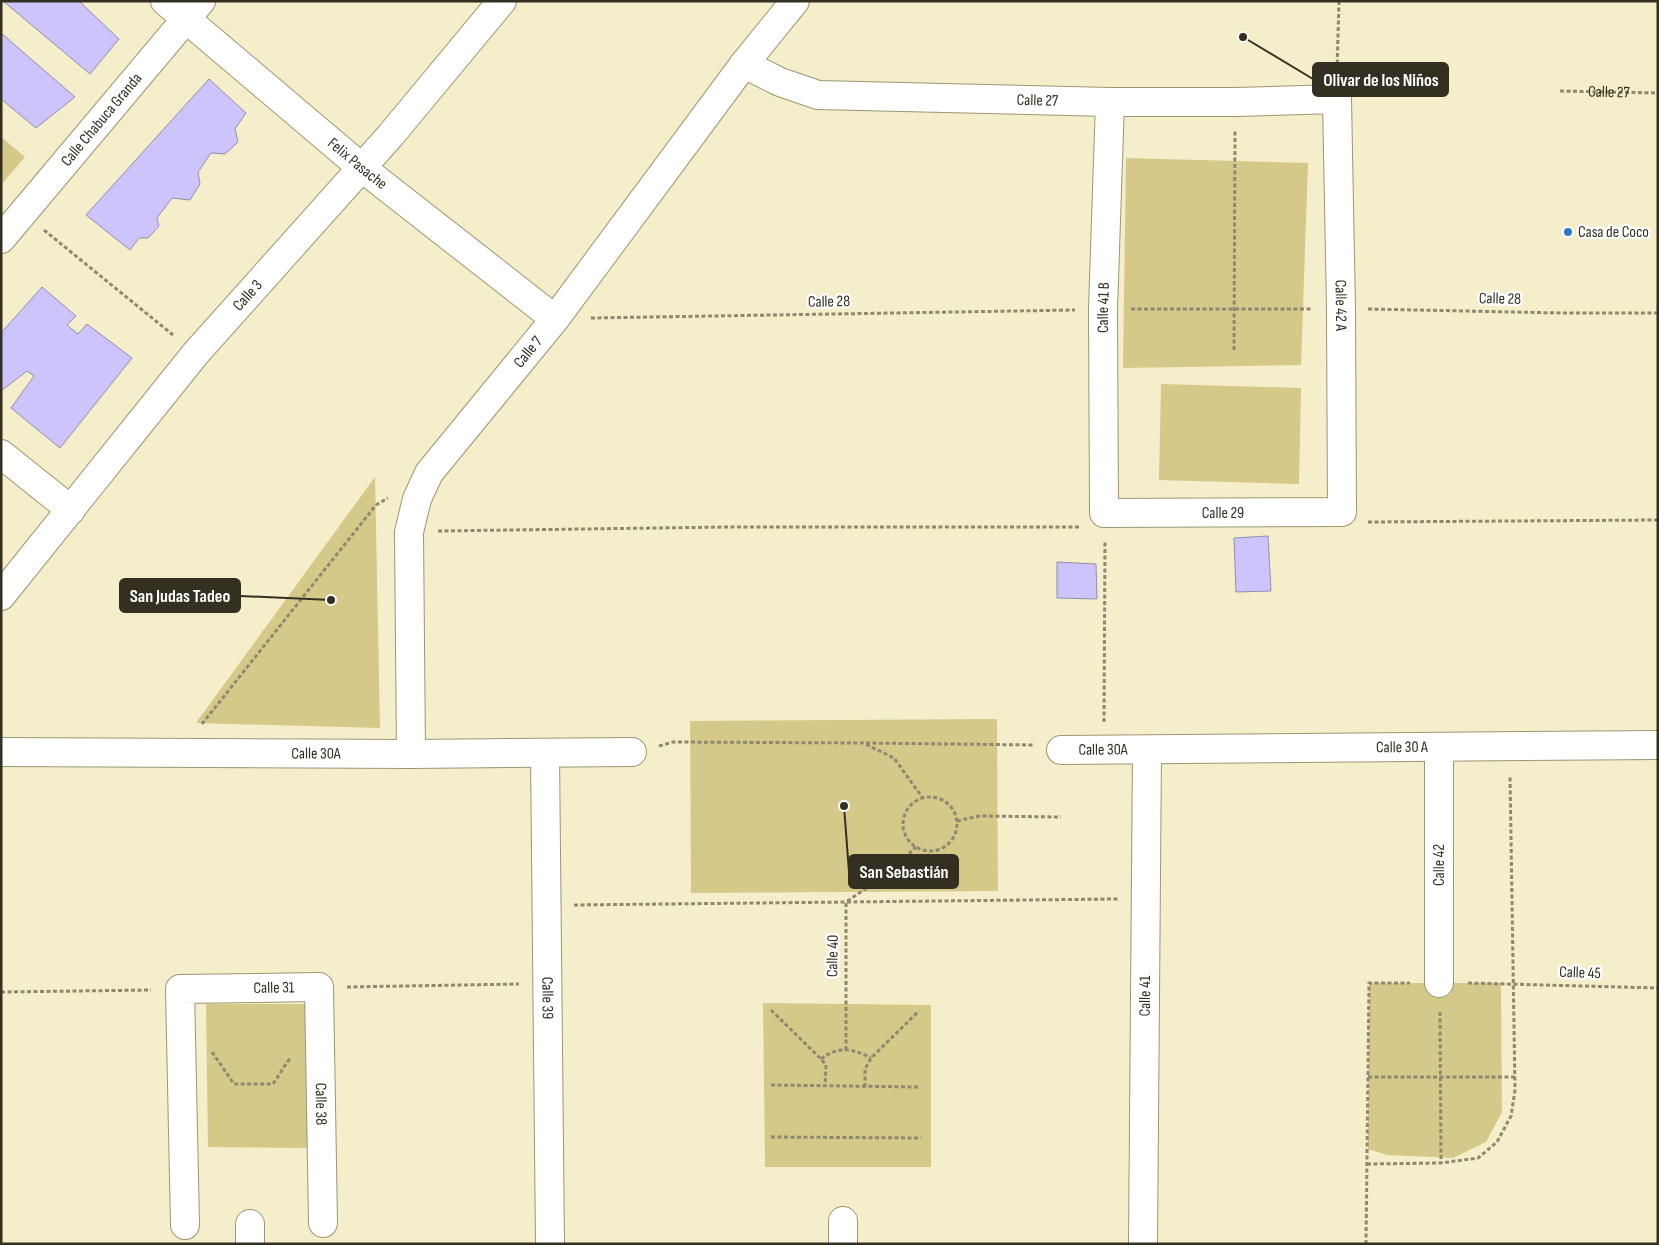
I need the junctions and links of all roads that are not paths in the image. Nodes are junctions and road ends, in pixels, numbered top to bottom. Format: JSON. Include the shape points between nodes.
{"nodes":[{"id":1,"x":165,"y":1,"type":"edge"},
{"id":2,"x":502,"y":1,"type":"edge"},
{"id":3,"x":795,"y":1,"type":"edge"},
{"id":4,"x":194,"y":10,"type":"edge"},
{"id":5,"x":744,"y":64,"type":"junction"},
{"id":6,"x":1337,"y":99,"type":"joint"},
{"id":7,"x":1110,"y":102,"type":"junction"},
{"id":8,"x":362,"y":168,"type":"junction"},
{"id":9,"x":1,"y":239,"type":"edge"},
{"id":10,"x":555,"y":319,"type":"junction"},
{"id":11,"x":1,"y":454,"type":"edge"},
{"id":12,"x":71,"y":510,"type":"junction"},
{"id":13,"x":1342,"y":512,"type":"joint"},
{"id":14,"x":1105,"y":520,"type":"joint"},
{"id":15,"x":1,"y":596,"type":"edge"},
{"id":16,"x":1658,"y":745,"type":"edge"},
{"id":17,"x":1439,"y":747,"type":"junction"},
{"id":18,"x":1061,"y":750,"type":"road end"},
{"id":19,"x":1148,"y":750,"type":"junction"},
{"id":20,"x":1,"y":752,"type":"edge"},
{"id":21,"x":632,"y":752,"type":"road end"},
{"id":22,"x":545,"y":753,"type":"junction"},
{"id":23,"x":411,"y":754,"type":"junction"},
{"id":24,"x":1439,"y":983,"type":"road end"},
{"id":25,"x":319,"y":987,"type":"joint"},
{"id":26,"x":323,"y":1223,"type":"dead end"},
{"id":27,"x":185,"y":1225,"type":"dead end"},
{"id":28,"x":550,"y":1244,"type":"edge"},
{"id":29,"x":1143,"y":1244,"type":"edge"}],
"edges":[{"from":1,"to":4,"type":"street","name":"Felix Pasache"},
{"from":2,"to":8,"type":"street","name":"Calle 3"},
{"from":3,"to":5,"type":"street","name":"Calle 7"},
{"from":4,"to":8,"type":"street","name":"Felix Pasache"},
{"from":4,"to":9,"type":"street","name":"Calle Chabuca Granda"},
{"from":5,"to":7,"type":"street","name":"Calle 27","via":[[780,82],[818,95]]},
{"from":5,"to":10,"type":"street","name":"Calle 7"},
{"from":6,"to":7,"type":"street","name":"Calle 27"},
{"from":6,"to":13,"type":"street","name":"Calle 42 A"},
{"from":7,"to":14,"type":"street","name":"Calle 41 B","via":[[1102,309]]},
{"from":8,"to":10,"type":"street","name":"Felix Pasache"},
{"from":8,"to":12,"type":"street","name":"Calle 3","via":[[196,353]]},
{"from":10,"to":23,"type":"street","name":"Calle 7","via":[[428,473],[417,499],[409,532]]},
{"from":11,"to":12,"type":"street"},
{"from":12,"to":15,"type":"street","name":"Calle 3"},
{"from":13,"to":14,"type":"street","name":"Calle 29"},
{"from":16,"to":17,"type":"street","name":"Calle 30 A"},
{"from":17,"to":19,"type":"street","name":"Calle 30 A"},
{"from":17,"to":24,"type":"street","name":"Calle 42"},
{"from":18,"to":19,"type":"street","name":"Calle 30A"},
{"from":19,"to":29,"type":"street","name":"Calle 41"},
{"from":20,"to":23,"type":"street","name":"Calle 30A"},
{"from":21,"to":22,"type":"street","name":"Calle 30A"},
{"from":22,"to":23,"type":"street","name":"Calle 30A"},
{"from":22,"to":28,"type":"street","name":"Calle 39"},
{"from":25,"to":26,"type":"street","name":"Calle 38"},
{"from":25,"to":27,"type":"street","name":"Calle 31","via":[[180,989]]}]}
